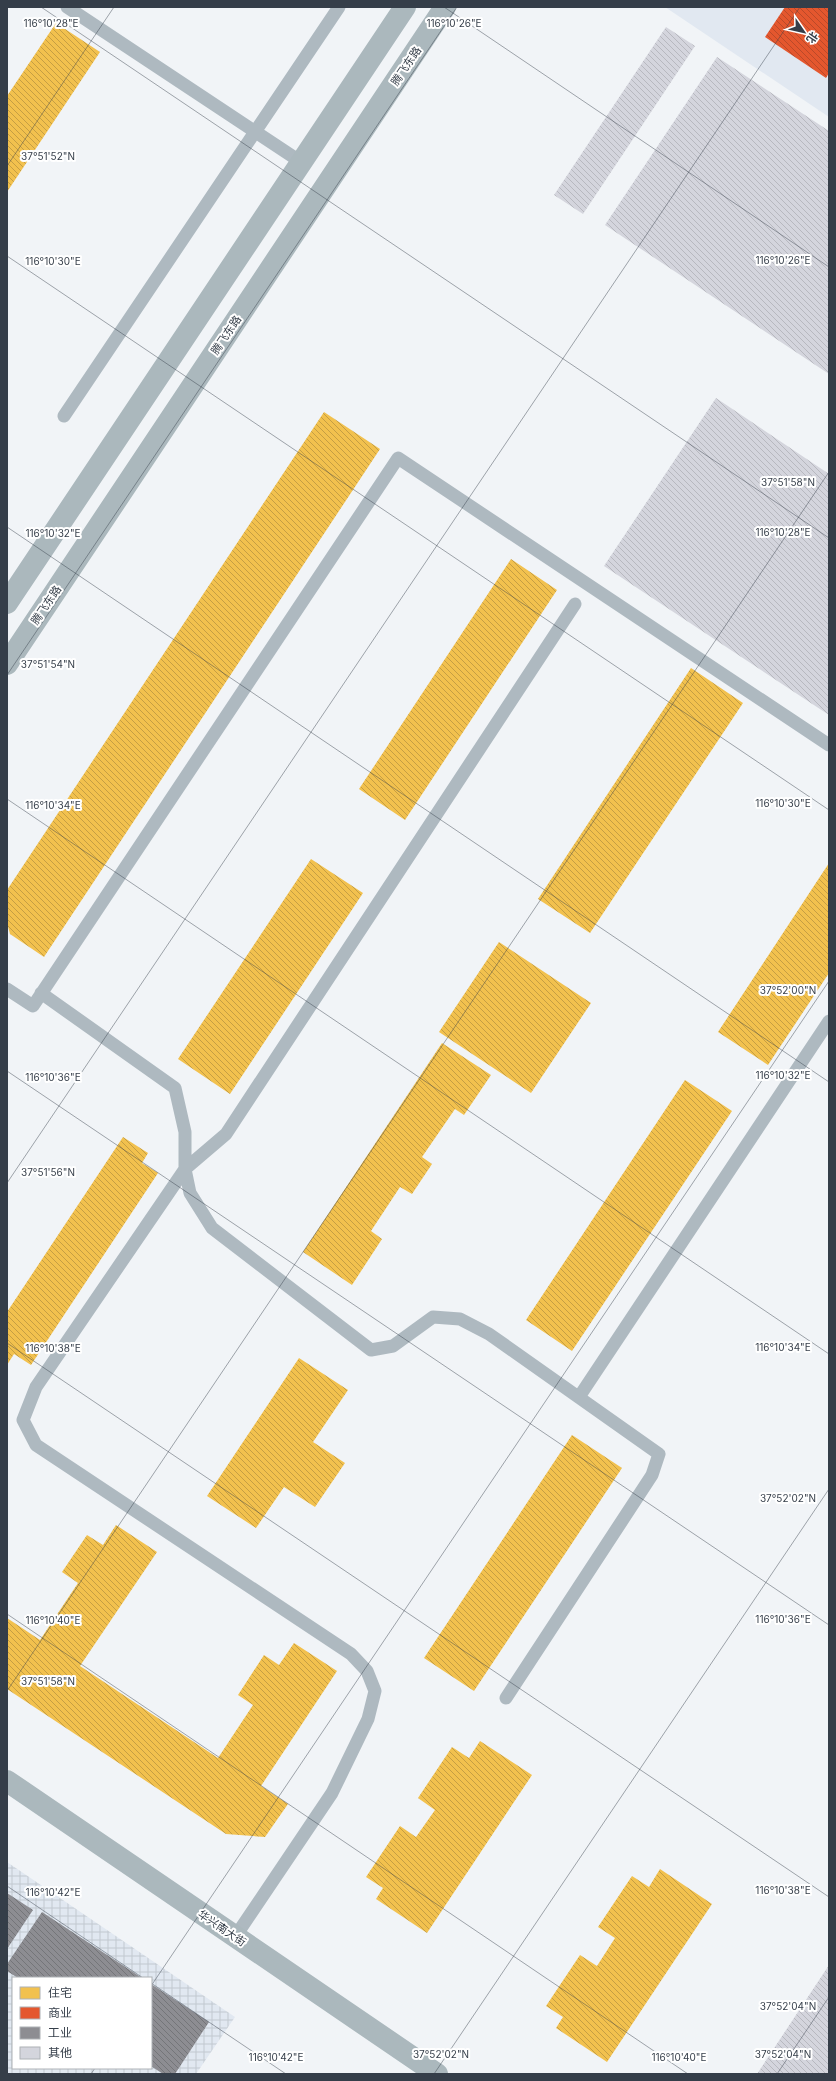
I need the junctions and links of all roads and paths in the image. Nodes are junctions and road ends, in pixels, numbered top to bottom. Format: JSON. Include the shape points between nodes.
{"nodes":[{"id":1,"x":67,"y":7,"type":"edge"},
{"id":2,"x":339,"y":7,"type":"edge"},
{"id":3,"x":405,"y":7,"type":"edge"},
{"id":4,"x":445,"y":7,"type":"edge"},
{"id":5,"x":255,"y":132,"type":"junction"},
{"id":6,"x":301,"y":162,"type":"junction"},
{"id":7,"x":64,"y":416,"type":"dead end"},
{"id":8,"x":7,"y":603,"type":"edge"},
{"id":9,"x":575,"y":604,"type":"dead end"},
{"id":10,"x":7,"y":664,"type":"edge"},
{"id":11,"x":829,"y":745,"type":"edge"},
{"id":12,"x":7,"y":989,"type":"edge"},
{"id":13,"x":42,"y":993,"type":"junction"},
{"id":14,"x":829,"y":1021,"type":"edge"},
{"id":15,"x":185,"y":1169,"type":"junction"},
{"id":16,"x":579,"y":1397,"type":"junction"},
{"id":17,"x":506,"y":1698,"type":"dead end"},
{"id":18,"x":7,"y":1781,"type":"edge"},
{"id":19,"x":235,"y":1936,"type":"junction"},
{"id":20,"x":437,"y":2074,"type":"edge"}],
"edges":[{"from":1,"to":5,"type":"lane"},
{"from":2,"to":5,"type":"lane"},
{"from":3,"to":6,"type":"street"},
{"from":4,"to":10,"type":"street","name":"腾飞东路"},
{"from":5,"to":6,"type":"lane"},
{"from":5,"to":7,"type":"lane"},
{"from":6,"to":8,"type":"street"},
{"from":9,"to":15,"type":"lane","via":[[226,1134]]},
{"from":11,"to":13,"type":"lane","via":[[398,458]]},
{"from":12,"to":13,"type":"lane","via":[[33,1006]]},
{"from":13,"to":15,"type":"lane","via":[[175,1088],[185,1132]]},
{"from":14,"to":16,"type":"lane"},
{"from":15,"to":16,"type":"lane","via":[[190,1193],[212,1228],[371,1350],[393,1346],[433,1317],[460,1319],[489,1334]]},
{"from":15,"to":19,"type":"lane","via":[[36,1387],[23,1420],[36,1445],[351,1654],[367,1671],[374,1691],[368,1719],[332,1793]]},
{"from":16,"to":17,"type":"lane","via":[[659,1454],[652,1475]]},
{"from":18,"to":19,"type":"street","name":"华兴南大街"},
{"from":19,"to":20,"type":"street","name":"华兴南大街"}]}
